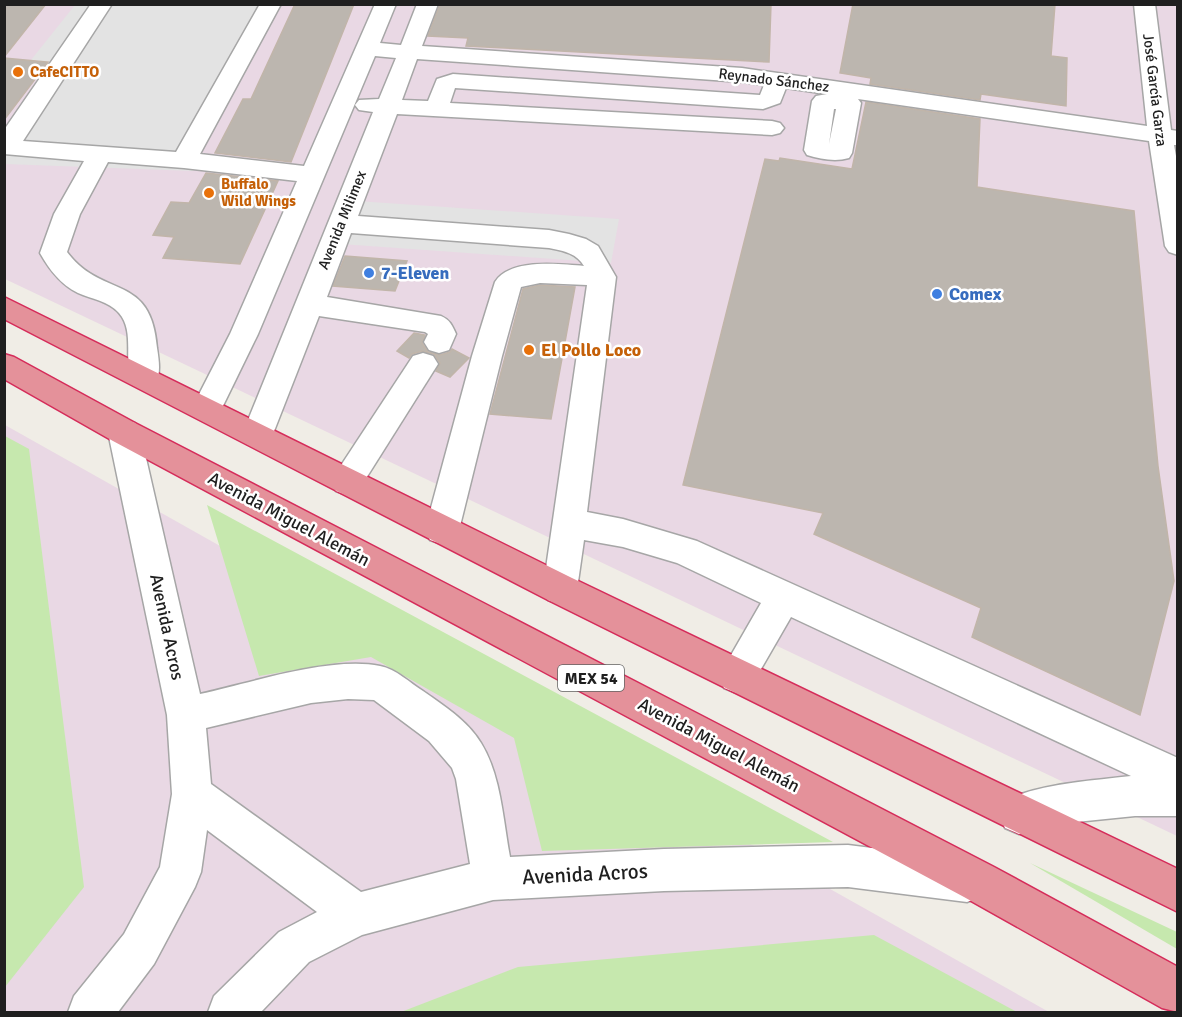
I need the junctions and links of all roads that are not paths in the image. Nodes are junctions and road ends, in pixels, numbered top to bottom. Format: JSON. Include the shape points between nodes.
{"nodes":[{"id":1,"x":102,"y":4,"type":"edge"},
{"id":2,"x":271,"y":4,"type":"edge"},
{"id":3,"x":386,"y":4,"type":"edge"},
{"id":4,"x":428,"y":4,"type":"edge"},
{"id":5,"x":1144,"y":4,"type":"edge"},
{"id":6,"x":367,"y":49,"type":"junction"},
{"id":7,"x":410,"y":51,"type":"junction"},
{"id":8,"x":777,"y":79,"type":"junction"},
{"id":9,"x":344,"y":104,"type":"junction"},
{"id":10,"x":387,"y":105,"type":"junction"},
{"id":11,"x":437,"y":108,"type":"junction"},
{"id":12,"x":772,"y":128,"type":"dead end"},
{"id":13,"x":1169,"y":137,"type":"edge"},
{"id":14,"x":100,"y":155,"type":"junction"},
{"id":15,"x":184,"y":160,"type":"junction"},
{"id":16,"x":313,"y":175,"type":"junction"},
{"id":17,"x":340,"y":224,"type":"junction"},
{"id":18,"x":1178,"y":246,"type":"edge"},
{"id":19,"x":602,"y":277,"type":"junction"},
{"id":20,"x":309,"y":304,"type":"junction"},
{"id":21,"x":4,"y":307,"type":"edge"},
{"id":22,"x":4,"y":365,"type":"edge"},
{"id":23,"x":144,"y":377,"type":"junction"},
{"id":24,"x":207,"y":408,"type":"junction"},
{"id":25,"x":124,"y":432,"type":"junction"},
{"id":26,"x":258,"y":435,"type":"junction"},
{"id":27,"x":346,"y":482,"type":"junction"},
{"id":28,"x":569,"y":523,"type":"junction"},
{"id":29,"x":442,"y":530,"type":"junction"},
{"id":30,"x":561,"y":589,"type":"junction"},
{"id":31,"x":785,"y":596,"type":"junction"},
{"id":32,"x":737,"y":676,"type":"junction"},
{"id":33,"x":186,"y":714,"type":"junction"},
{"id":34,"x":1176,"y":787,"type":"edge"},
{"id":35,"x":192,"y":794,"type":"junction"},
{"id":36,"x":1019,"y":814,"type":"junction"},
{"id":37,"x":493,"y":879,"type":"junction"},
{"id":38,"x":979,"y":882,"type":"junction"},
{"id":39,"x":1178,"y":891,"type":"edge"},
{"id":40,"x":356,"y":915,"type":"junction"},
{"id":41,"x":1178,"y":992,"type":"edge"},
{"id":42,"x":90,"y":1012,"type":"edge"},
{"id":43,"x":230,"y":1012,"type":"edge"}],
"edges":[{"from":1,"to":14,"type":"street","via":[[10,143],[12,148],[23,150]]},
{"from":2,"to":15,"type":"street"},
{"from":3,"to":6,"type":"street"},
{"from":4,"to":7,"type":"street","name":"Avenida Milimex"},
{"from":5,"to":13,"type":"street","name":"José García Garza"},
{"from":6,"to":7,"type":"street","name":"Reynado Sánchez"},
{"from":6,"to":9,"type":"street"},
{"from":7,"to":8,"type":"street","name":"Reynado Sánchez"},
{"from":7,"to":10,"type":"street","name":"Avenida Milimex"},
{"from":8,"to":11,"type":"street","via":[[772,98],[763,102],[453,81],[445,84]]},
{"from":8,"to":13,"type":"street","name":"Reynado Sánchez","via":[[839,95]]},
{"from":9,"to":10,"type":"street"},
{"from":9,"to":16,"type":"street"},
{"from":10,"to":11,"type":"street"},
{"from":10,"to":17,"type":"street","name":"Avenida Milimex"},
{"from":11,"to":12,"type":"street"},
{"from":13,"to":18,"type":"street","name":"José García Garza"},
{"from":14,"to":15,"type":"street"},
{"from":14,"to":23,"type":"street","via":[[58,233],[53,253],[63,268],[83,283],[123,299],[136,314],[142,336]]},
{"from":15,"to":16,"type":"street"},
{"from":16,"to":24,"type":"street","via":[[244,334]]},
{"from":17,"to":19,"type":"street","via":[[549,239],[578,245],[594,257]]},
{"from":17,"to":20,"type":"street","name":"Avenida Milimex"},
{"from":19,"to":28,"type":"street"},
{"from":19,"to":29,"type":"street","via":[[534,274],[509,282]]},
{"from":20,"to":26,"type":"street","name":"Avenida Milimex"},
{"from":20,"to":27,"type":"street","via":[[431,323],[442,334]]},
{"from":21,"to":23,"type":"highway"},
{"from":22,"to":25,"type":"highway","name":"Avenida Miguel Alemán","number":"MEX 54"},
{"from":23,"to":24,"type":"highway"},
{"from":24,"to":26,"type":"highway"},
{"from":25,"to":33,"type":"street","name":"Avenida Acros"},
{"from":25,"to":38,"type":"highway","name":"Avenida Miguel Alemán","number":"MEX 54"},
{"from":26,"to":27,"type":"highway"},
{"from":27,"to":29,"type":"highway"},
{"from":28,"to":30,"type":"street"},
{"from":28,"to":31,"type":"street","via":[[685,551]]},
{"from":29,"to":30,"type":"highway"},
{"from":30,"to":32,"type":"highway"},
{"from":31,"to":32,"type":"street"},
{"from":31,"to":34,"type":"street"},
{"from":32,"to":36,"type":"highway"},
{"from":33,"to":35,"type":"street","name":"Avenida Acros"},
{"from":33,"to":37,"type":"street","via":[[311,686],[380,683],[443,728],[467,756],[476,779]]},
{"from":34,"to":36,"type":"street"},
{"from":35,"to":40,"type":"street"},
{"from":35,"to":42,"type":"street","name":"Avenida Acros","via":[[180,872],[139,949]]},
{"from":36,"to":39,"type":"highway"},
{"from":37,"to":38,"type":"street","name":"Avenida Acros","via":[[848,866]]},
{"from":37,"to":40,"type":"street","name":"Avenida Acros"},
{"from":38,"to":41,"type":"highway","name":"Avenida Miguel Alemán","number":"MEX 54"},
{"from":40,"to":43,"type":"street","name":"Avenida Acros","via":[[294,947]]}]}
